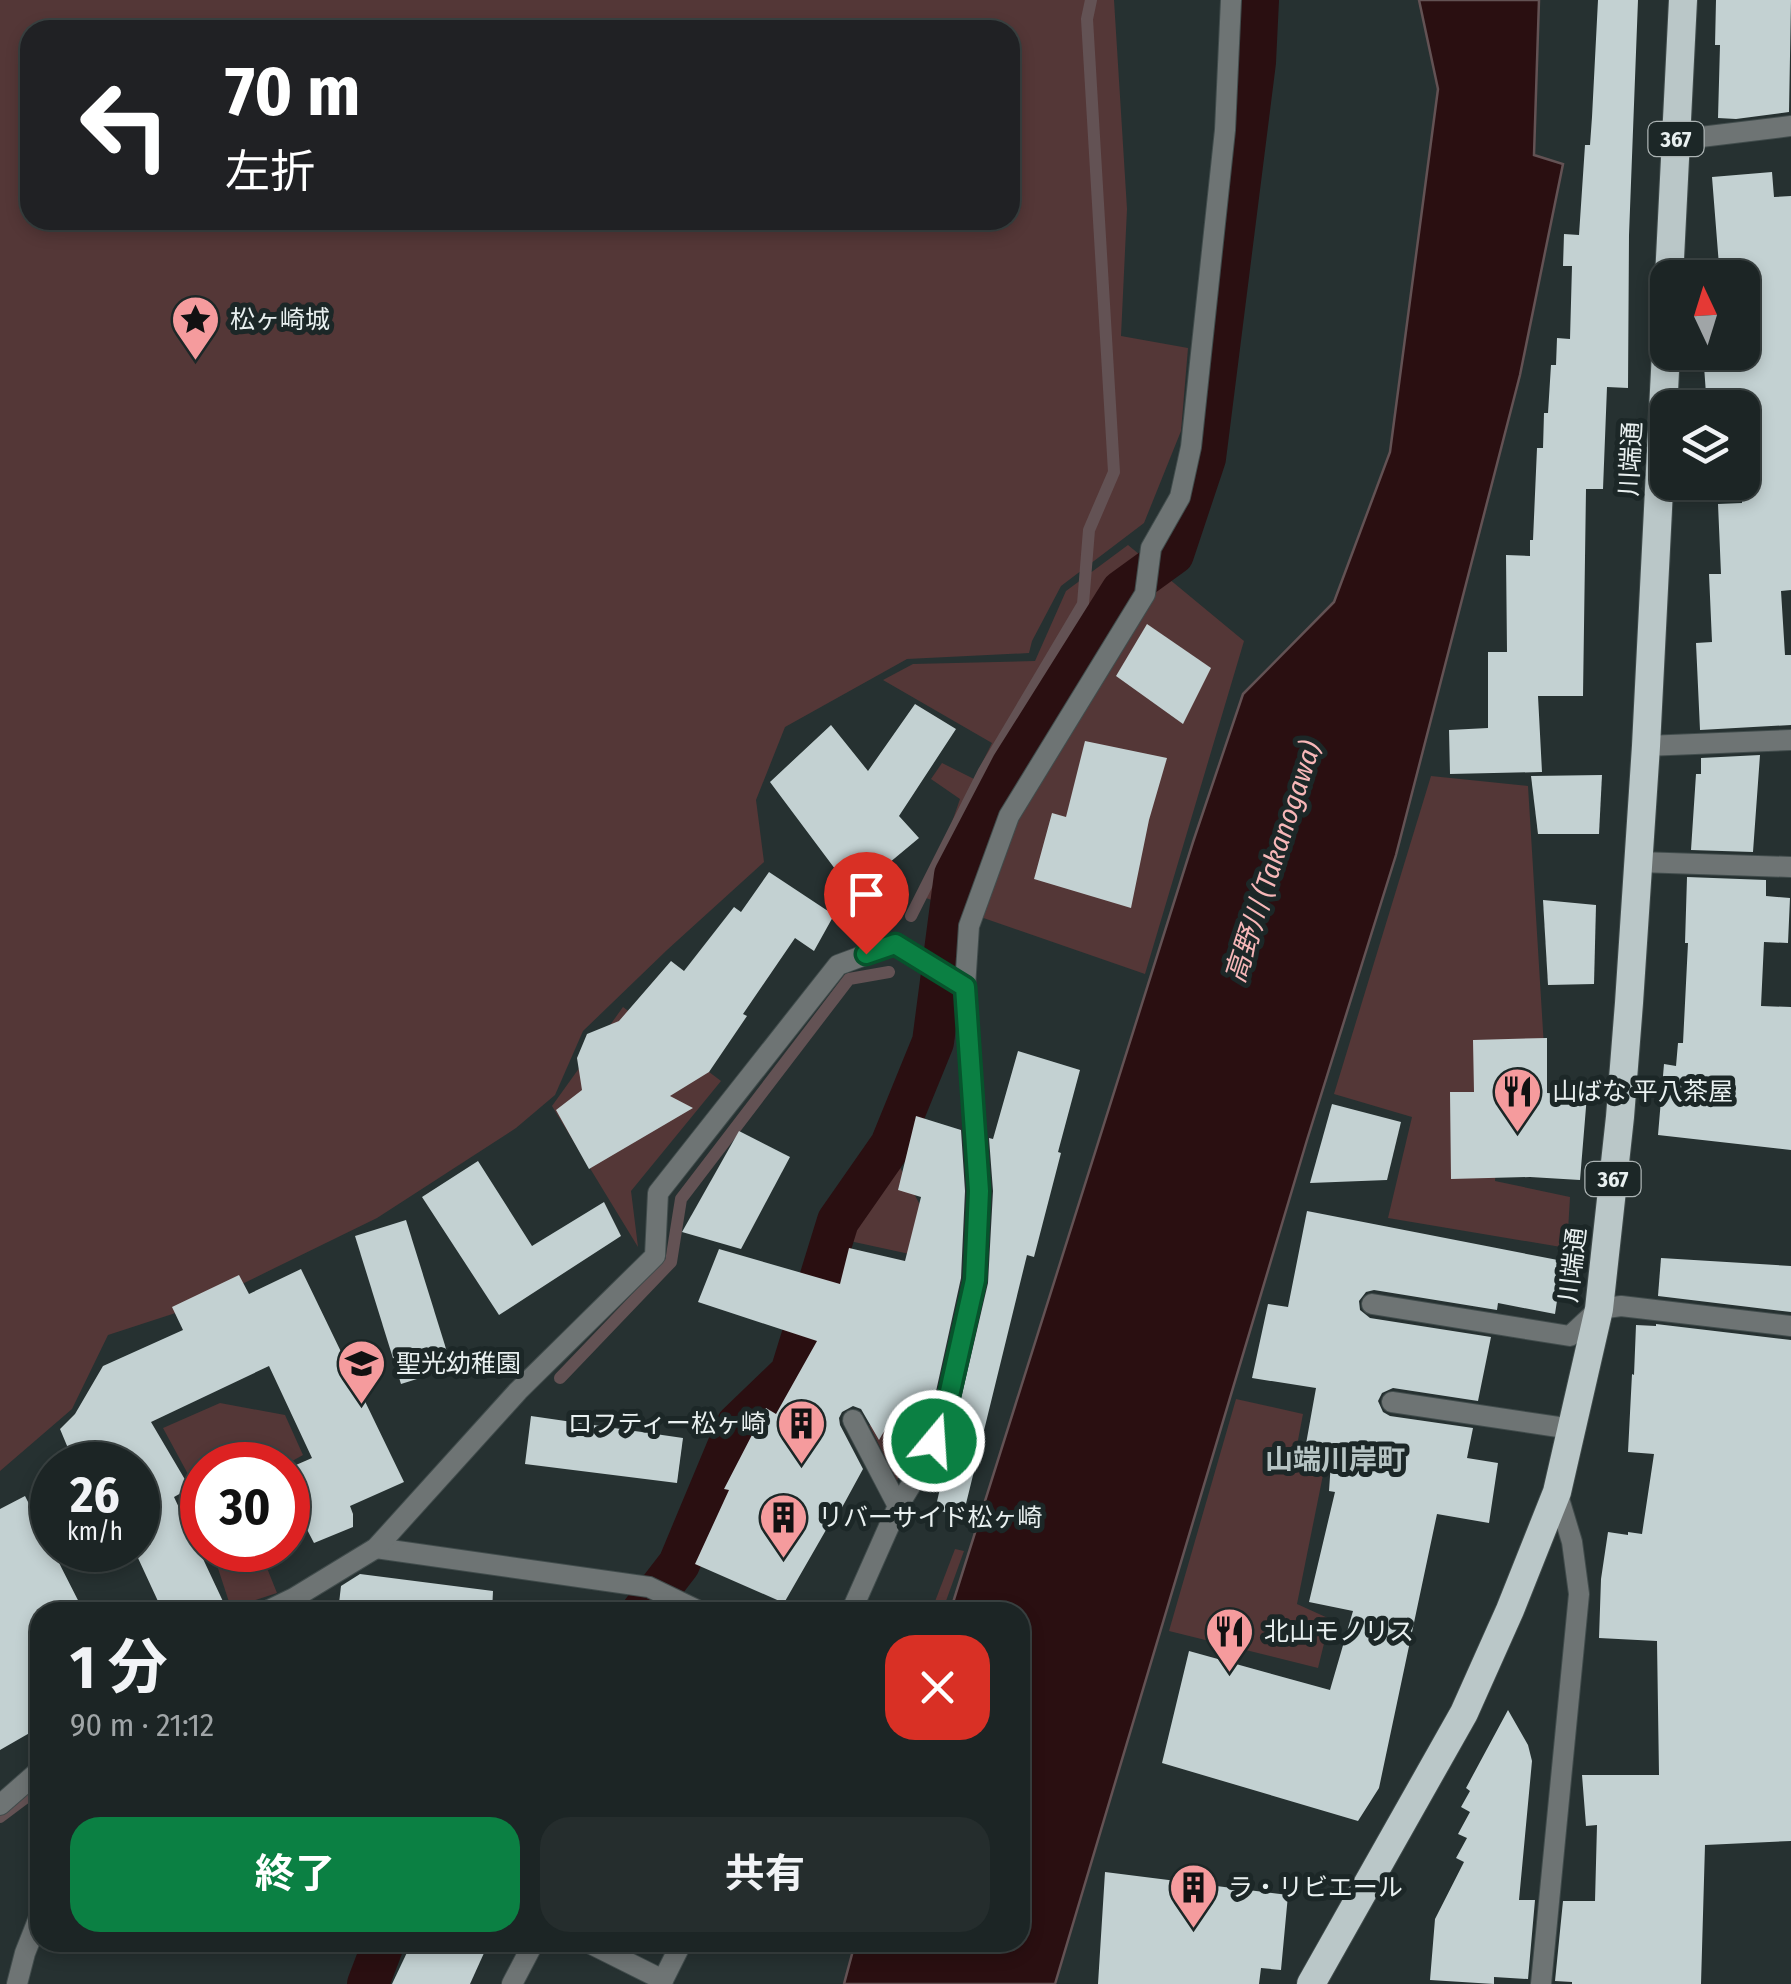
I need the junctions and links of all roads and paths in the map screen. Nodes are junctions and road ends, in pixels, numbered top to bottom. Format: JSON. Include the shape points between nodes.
{"nodes":[{"id":1,"x":1231,"y":0,"type":"edge"},
{"id":2,"x":1683,"y":0,"type":"edge"},
{"id":3,"x":1791,"y":126,"type":"edge"},
{"id":4,"x":1676,"y":140,"type":"junction"},
{"id":5,"x":1670,"y":260,"type":"edge"},
{"id":6,"x":1665,"y":370,"type":"edge"},
{"id":7,"x":1791,"y":740,"type":"edge"},
{"id":8,"x":1646,"y":746,"type":"junction"},
{"id":9,"x":1638,"y":862,"type":"junction"},
{"id":10,"x":1791,"y":866,"type":"edge"},
{"id":11,"x":958,"y":983,"type":"junction"},
{"id":12,"x":1372,"y":1304,"type":"dead end"},
{"id":13,"x":1599,"y":1309,"type":"junction"},
{"id":14,"x":1791,"y":1326,"type":"edge"},
{"id":15,"x":1392,"y":1402,"type":"dead end"},
{"id":16,"x":852,"y":1420,"type":"dead end"},
{"id":17,"x":1572,"y":1429,"type":"junction"},
{"id":18,"x":1557,"y":1492,"type":"junction"},
{"id":19,"x":898,"y":1506,"type":"junction"},
{"id":20,"x":376,"y":1548,"type":"junction"},
{"id":21,"x":286,"y":1602,"type":"edge"},
{"id":22,"x":681,"y":1602,"type":"edge"},
{"id":23,"x":855,"y":1602,"type":"edge"},
{"id":24,"x":30,"y":1779,"type":"edge"},
{"id":25,"x":0,"y":1805,"type":"edge"},
{"id":26,"x":30,"y":1939,"type":"edge"},
{"id":27,"x":529,"y":1952,"type":"edge"},
{"id":28,"x":606,"y":1952,"type":"edge"},
{"id":29,"x":677,"y":1952,"type":"edge"},
{"id":30,"x":662,"y":1982,"type":"edge"},
{"id":31,"x":17,"y":1984,"type":"edge"},
{"id":32,"x":512,"y":1984,"type":"edge"},
{"id":33,"x":1311,"y":1984,"type":"edge"},
{"id":34,"x":1541,"y":1984,"type":"edge"}],
"edges":[{"from":1,"to":11,"type":"street","via":[[1225,130],[1192,447],[1180,497],[1151,548],[1145,594],[1009,816],[969,926]]},
{"from":2,"to":4,"type":"highway","number":"367"},
{"from":3,"to":4,"type":"street"},
{"from":4,"to":5,"type":"highway","number":"367"},
{"from":6,"to":8,"type":"highway","name":"川端通","number":"367"},
{"from":7,"to":8,"type":"street"},
{"from":8,"to":9,"type":"highway","name":"川端通","number":"367"},
{"from":9,"to":10,"type":"street"},
{"from":9,"to":13,"type":"highway","name":"川端通","number":"367"},
{"from":11,"to":19,"type":"street","via":[[979,1191],[975,1280],[944,1418]]},
{"from":11,"to":20,"type":"street","via":[[895,944],[838,965],[658,1194],[655,1256],[518,1391]]},
{"from":12,"to":13,"type":"street","via":[[1570,1336]]},
{"from":13,"to":14,"type":"street"},
{"from":13,"to":17,"type":"highway","name":"川端通","number":"367"},
{"from":15,"to":17,"type":"street"},
{"from":16,"to":19,"type":"street"},
{"from":17,"to":18,"type":"highway","name":"川端通","number":"367"},
{"from":18,"to":33,"type":"highway","name":"川端通","number":"367","via":[[1464,1713]]},
{"from":18,"to":34,"type":"street","via":[[1579,1594]]},
{"from":19,"to":23,"type":"street"},
{"from":20,"to":21,"type":"street"},
{"from":20,"to":22,"type":"street","via":[[657,1590]]},
{"from":24,"to":25,"type":"street"},
{"from":26,"to":31,"type":"street"},
{"from":27,"to":32,"type":"street"},
{"from":28,"to":30,"type":"street"},
{"from":29,"to":30,"type":"street"}]}
